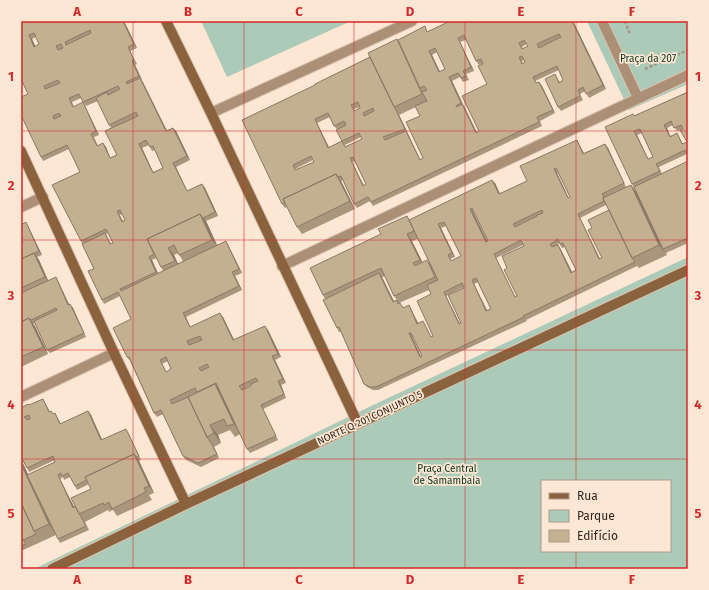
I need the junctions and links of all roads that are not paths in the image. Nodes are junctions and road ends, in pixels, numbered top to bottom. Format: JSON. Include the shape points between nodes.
{"nodes":[{"id":1,"x":166,"y":21,"type":"edge"},
{"id":2,"x":602,"y":21,"type":"edge"},
{"id":3,"x":408,"y":22,"type":"edge"},
{"id":4,"x":688,"y":74,"type":"edge"},
{"id":5,"x":638,"y":98,"type":"junction"},
{"id":6,"x":211,"y":113,"type":"junction"},
{"id":7,"x":21,"y":151,"type":"edge"},
{"id":8,"x":43,"y":197,"type":"junction"},
{"id":9,"x":21,"y":207,"type":"edge"},
{"id":10,"x":282,"y":266,"type":"junction"},
{"id":11,"x":688,"y":270,"type":"edge"},
{"id":12,"x":114,"y":353,"type":"junction"},
{"id":13,"x":21,"y":397,"type":"edge"},
{"id":14,"x":358,"y":424,"type":"junction"},
{"id":15,"x":186,"y":504,"type":"junction"},
{"id":16,"x":52,"y":569,"type":"edge"}],
"edges":[{"from":1,"to":6,"type":"street"},
{"from":2,"to":5,"type":"street"},
{"from":3,"to":6,"type":"street"},
{"from":4,"to":5,"type":"street"},
{"from":5,"to":10,"type":"street"},
{"from":6,"to":10,"type":"street"},
{"from":7,"to":8,"type":"street"},
{"from":8,"to":9,"type":"street"},
{"from":8,"to":12,"type":"street"},
{"from":10,"to":14,"type":"street"},
{"from":11,"to":14,"type":"street","name":"NORTE Q 201 CONJUNTO 5"},
{"from":12,"to":13,"type":"street"},
{"from":12,"to":15,"type":"street"},
{"from":14,"to":15,"type":"street","name":"NORTE Q 201 CONJUNTO 5"},
{"from":15,"to":16,"type":"street","name":"NORTE Q 201 CONJUNTO 5"}]}
